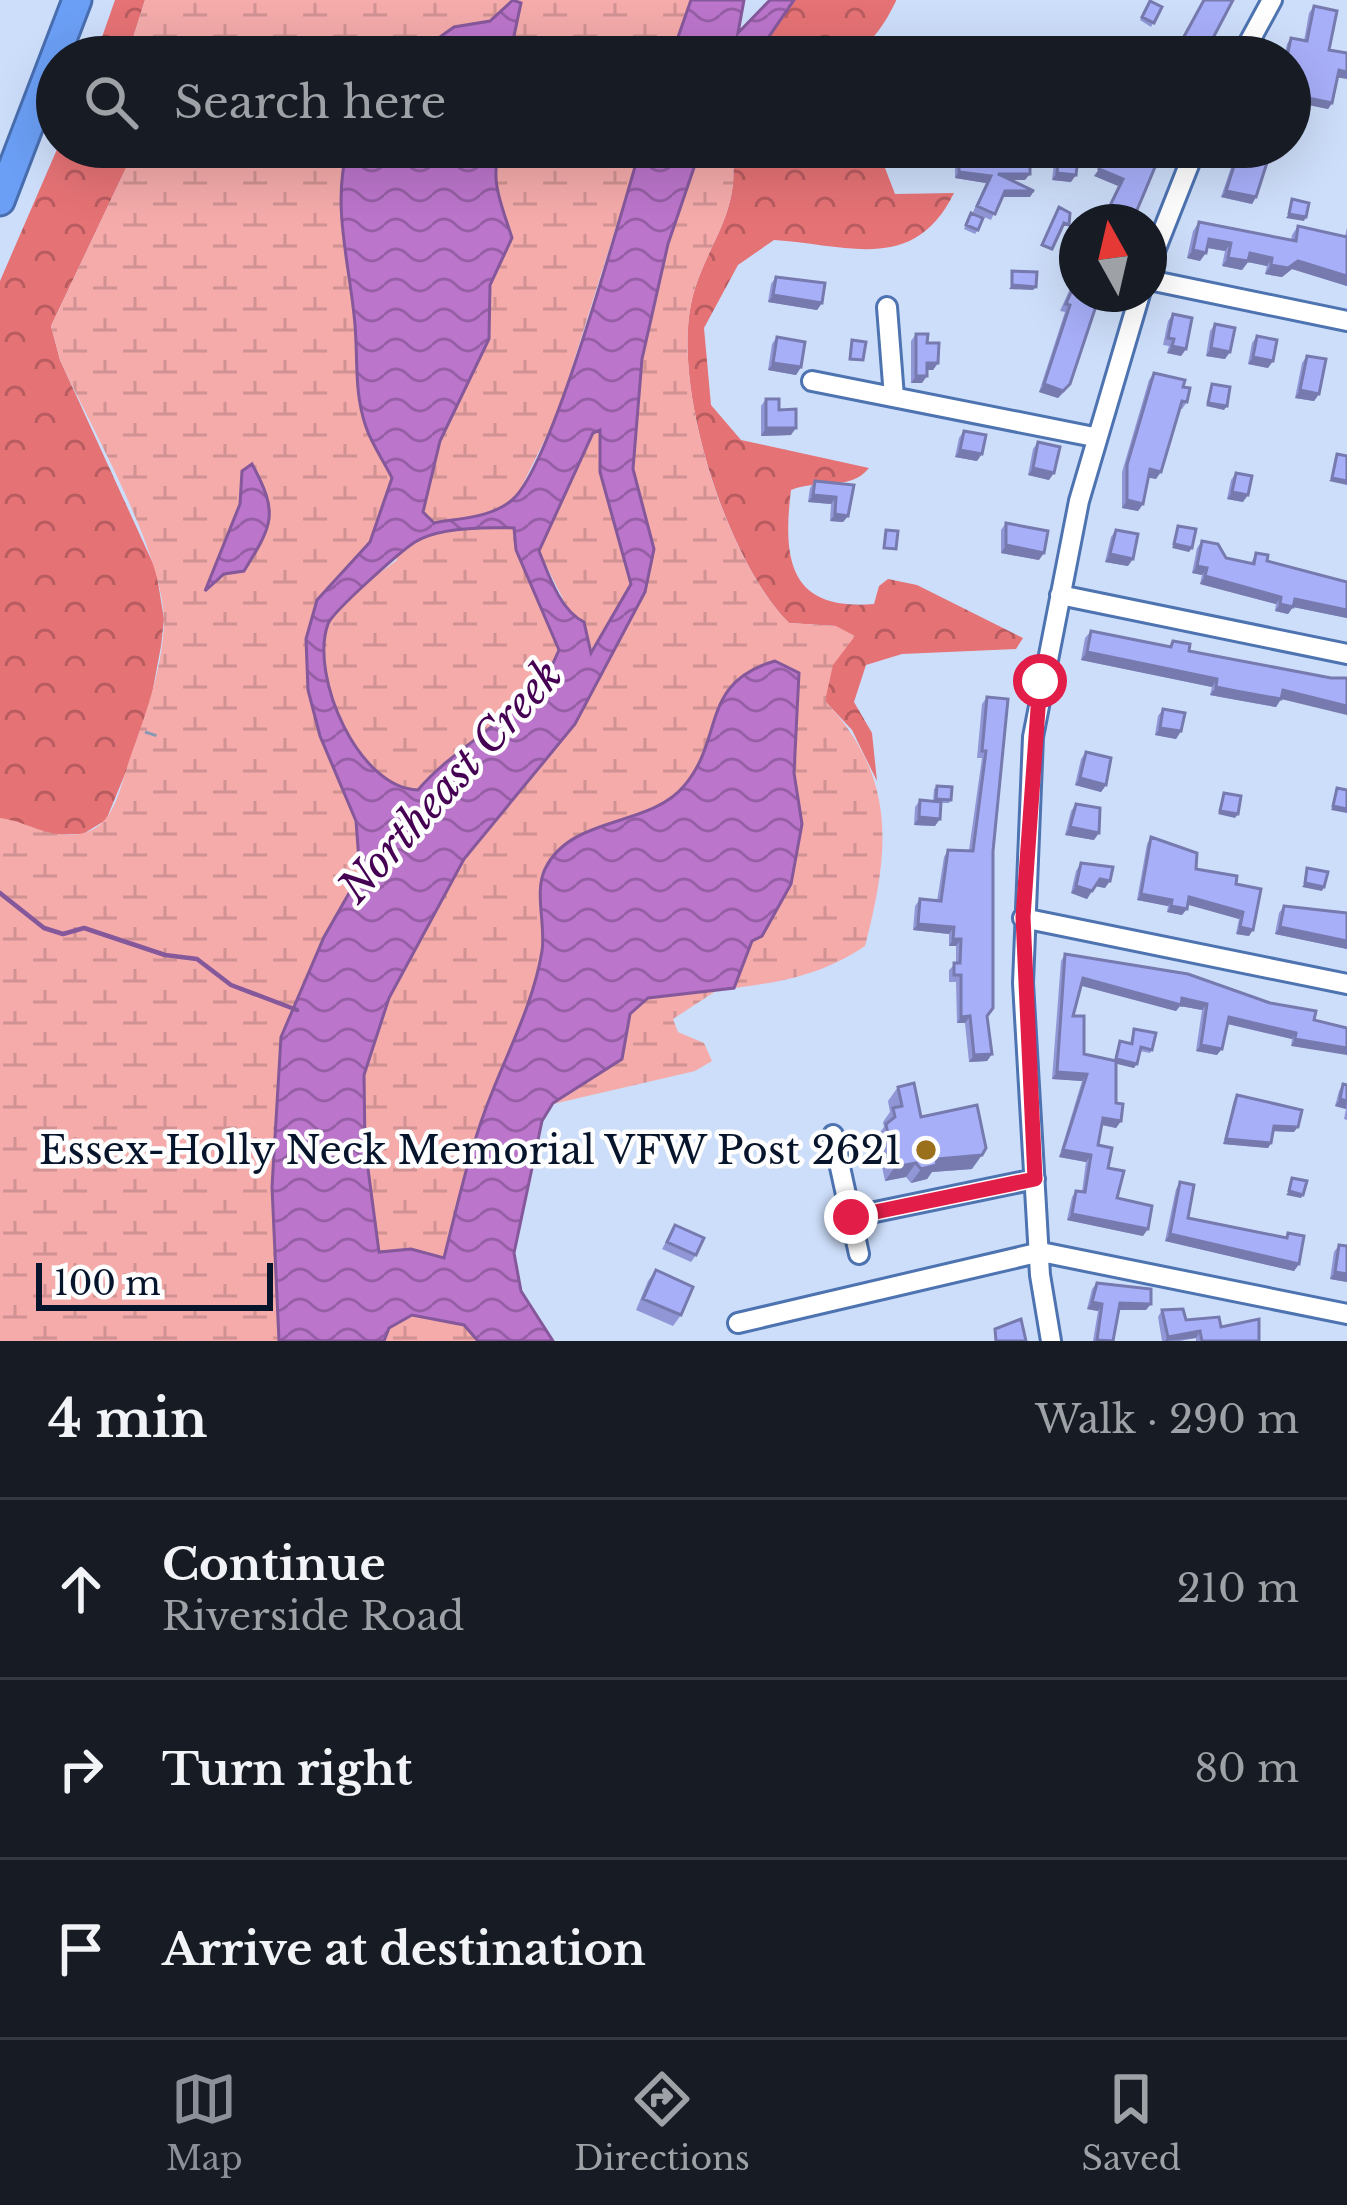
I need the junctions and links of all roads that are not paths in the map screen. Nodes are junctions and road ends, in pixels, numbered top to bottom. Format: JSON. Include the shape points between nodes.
{"nodes":[{"id":1,"x":77,"y":0,"type":"edge"},
{"id":2,"x":1272,"y":0,"type":"edge"},
{"id":3,"x":63,"y":36,"type":"edge"},
{"id":4,"x":1252,"y":36,"type":"edge"},
{"id":5,"x":36,"y":107,"type":"edge"},
{"id":6,"x":1187,"y":168,"type":"edge"},
{"id":7,"x":0,"y":201,"type":"edge"},
{"id":8,"x":1167,"y":220,"type":"edge"},
{"id":9,"x":1167,"y":284,"type":"edge"},
{"id":10,"x":887,"y":307,"type":"dead end"},
{"id":11,"x":1134,"y":312,"type":"edge"},
{"id":12,"x":1347,"y":321,"type":"edge"},
{"id":13,"x":812,"y":381,"type":"dead end"},
{"id":14,"x":894,"y":397,"type":"junction"},
{"id":15,"x":1094,"y":437,"type":"junction"},
{"id":16,"x":1060,"y":595,"type":"junction"},
{"id":17,"x":1347,"y":654,"type":"edge"},
{"id":18,"x":1023,"y":917,"type":"junction"},
{"id":19,"x":1347,"y":984,"type":"edge"},
{"id":20,"x":833,"y":1135,"type":"dead end"},
{"id":21,"x":1035,"y":1179,"type":"junction"},
{"id":22,"x":851,"y":1217,"type":"junction"},
{"id":23,"x":1041,"y":1252,"type":"junction"},
{"id":24,"x":859,"y":1255,"type":"dead end"},
{"id":25,"x":1347,"y":1314,"type":"edge"},
{"id":26,"x":738,"y":1323,"type":"dead end"},
{"id":27,"x":1051,"y":1341,"type":"edge"}],
"edges":[{"from":1,"to":3,"type":"highway"},
{"from":2,"to":4,"type":"street"},
{"from":5,"to":7,"type":"highway"},
{"from":6,"to":8,"type":"street"},
{"from":9,"to":12,"type":"street"},
{"from":10,"to":14,"type":"street"},
{"from":11,"to":15,"type":"street"},
{"from":13,"to":14,"type":"street"},
{"from":14,"to":15,"type":"street"},
{"from":15,"to":16,"type":"street"},
{"from":16,"to":17,"type":"street"},
{"from":16,"to":18,"type":"street","via":[[1033,737]]},
{"from":18,"to":19,"type":"street"},
{"from":18,"to":21,"type":"street"},
{"from":20,"to":22,"type":"street"},
{"from":21,"to":22,"type":"street"},
{"from":21,"to":23,"type":"street"},
{"from":22,"to":24,"type":"street"},
{"from":23,"to":25,"type":"street"},
{"from":23,"to":26,"type":"street"},
{"from":23,"to":27,"type":"street"}]}
